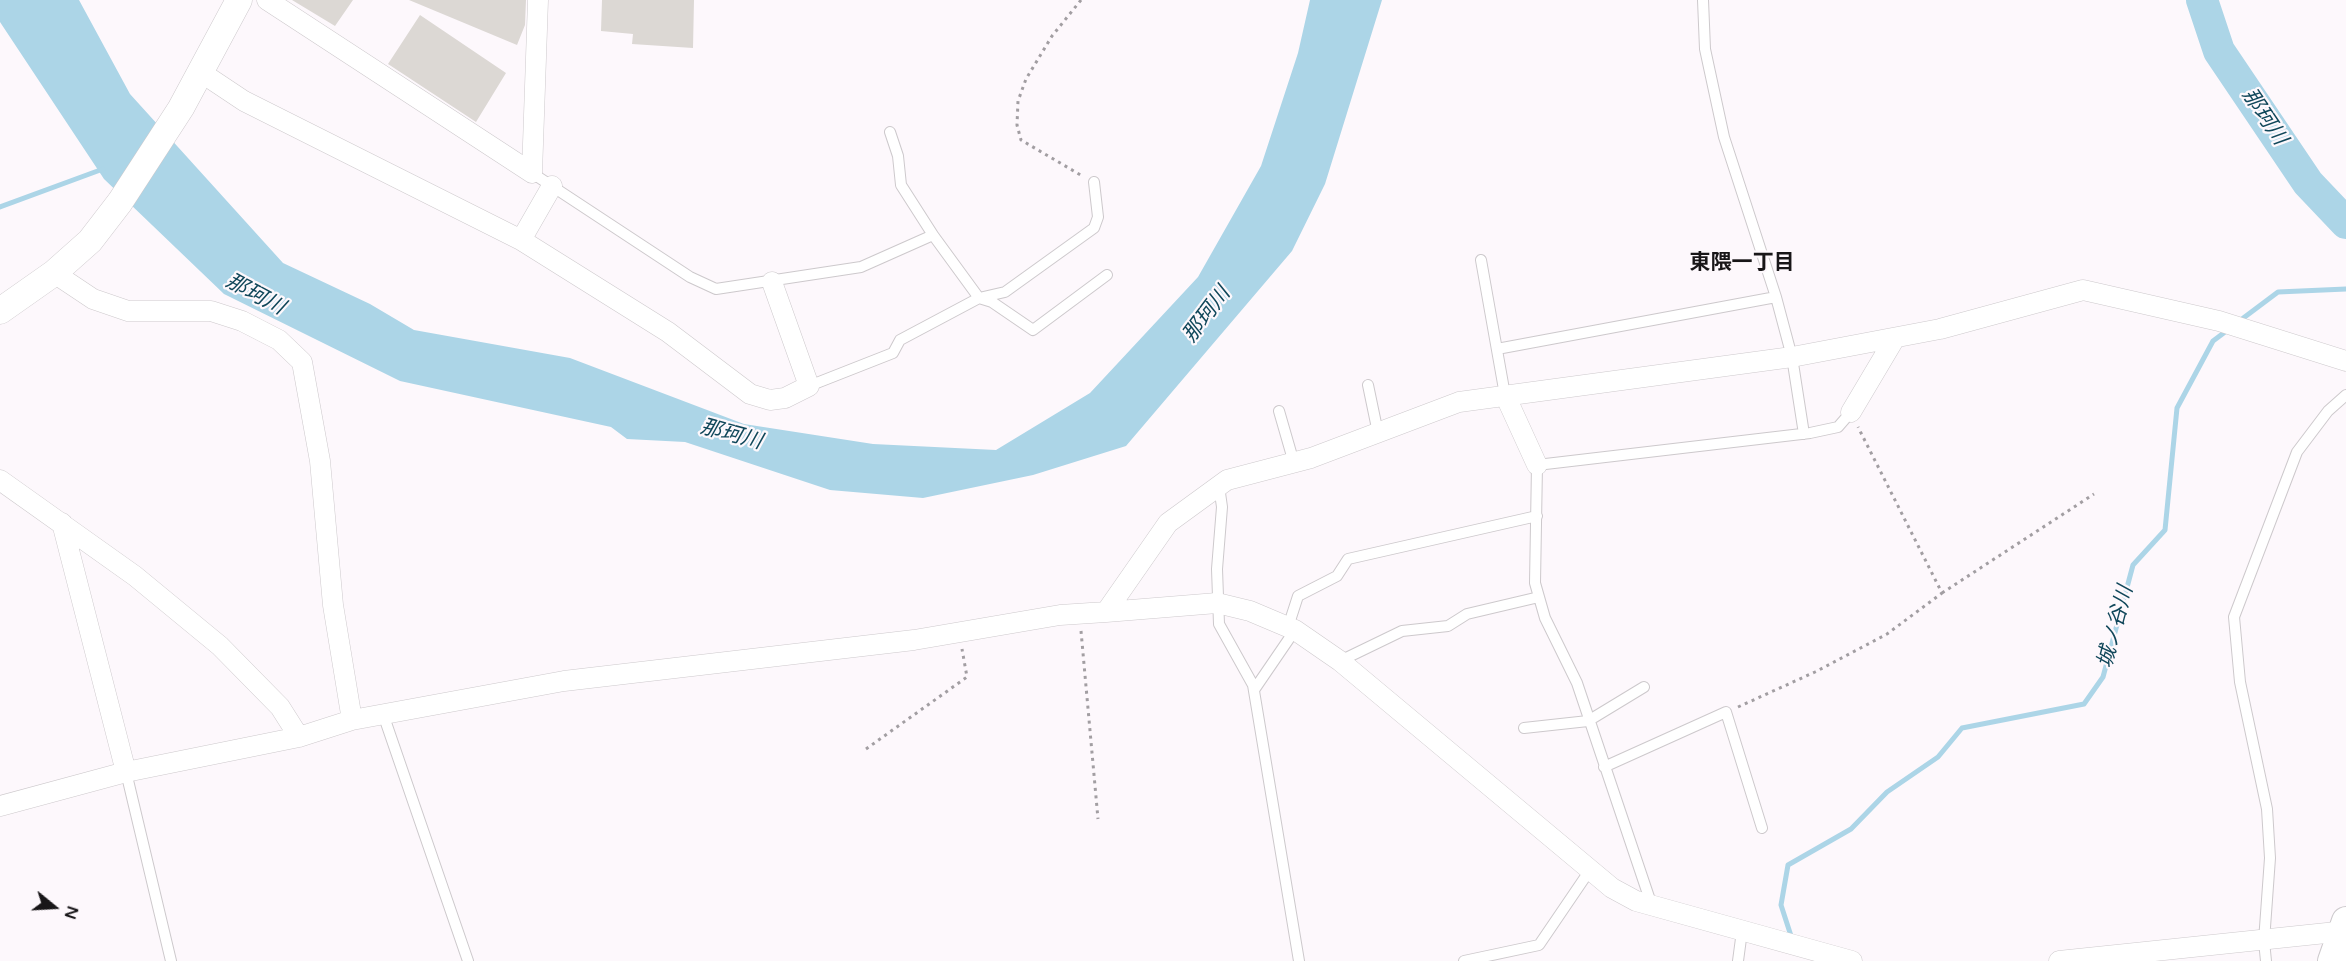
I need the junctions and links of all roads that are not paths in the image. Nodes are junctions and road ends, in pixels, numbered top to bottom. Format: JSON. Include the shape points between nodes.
{"nodes":[{"id":1,"x":239,"y":0,"type":"edge"},
{"id":2,"x":267,"y":0,"type":"edge"},
{"id":3,"x":538,"y":0,"type":"edge"},
{"id":4,"x":1703,"y":0,"type":"edge"},
{"id":5,"x":199,"y":71,"type":"junction"},
{"id":6,"x":890,"y":132,"type":"dead end"},
{"id":7,"x":532,"y":173,"type":"junction"},
{"id":8,"x":1094,"y":182,"type":"road end"},
{"id":9,"x":552,"y":186,"type":"junction"},
{"id":10,"x":933,"y":235,"type":"junction"},
{"id":11,"x":521,"y":240,"type":"junction"},
{"id":12,"x":1481,"y":260,"type":"dead end"},
{"id":13,"x":54,"y":273,"type":"junction"},
{"id":14,"x":1107,"y":275,"type":"dead end"},
{"id":15,"x":772,"y":282,"type":"junction"},
{"id":16,"x":1776,"y":297,"type":"junction"},
{"id":17,"x":979,"y":298,"type":"junction"},
{"id":18,"x":0,"y":310,"type":"edge"},
{"id":19,"x":1895,"y":338,"type":"junction"},
{"id":20,"x":1497,"y":349,"type":"junction"},
{"id":21,"x":1792,"y":357,"type":"junction"},
{"id":22,"x":2346,"y":361,"type":"edge"},
{"id":23,"x":1368,"y":385,"type":"dead end"},
{"id":24,"x":809,"y":386,"type":"junction"},
{"id":25,"x":1505,"y":395,"type":"junction"},
{"id":26,"x":2346,"y":395,"type":"edge"},
{"id":27,"x":1279,"y":411,"type":"dead end"},
{"id":28,"x":1851,"y":412,"type":"joint"},
{"id":29,"x":1378,"y":433,"type":"junction"},
{"id":30,"x":1804,"y":434,"type":"junction"},
{"id":31,"x":1294,"y":463,"type":"junction"},
{"id":32,"x":1537,"y":465,"type":"junction"},
{"id":33,"x":0,"y":480,"type":"edge"},
{"id":34,"x":1219,"y":486,"type":"junction"},
{"id":35,"x":1537,"y":516,"type":"junction"},
{"id":36,"x":62,"y":523,"type":"junction"},
{"id":37,"x":1539,"y":597,"type":"junction"},
{"id":38,"x":1217,"y":603,"type":"junction"},
{"id":39,"x":1106,"y":612,"type":"junction"},
{"id":40,"x":1292,"y":629,"type":"junction"},
{"id":41,"x":1340,"y":661,"type":"junction"},
{"id":42,"x":1644,"y":687,"type":"dead end"},
{"id":43,"x":1254,"y":690,"type":"junction"},
{"id":44,"x":383,"y":714,"type":"junction"},
{"id":45,"x":352,"y":720,"type":"junction"},
{"id":46,"x":1588,"y":722,"type":"junction"},
{"id":47,"x":1524,"y":728,"type":"dead end"},
{"id":48,"x":299,"y":737,"type":"junction"},
{"id":49,"x":1604,"y":767,"type":"junction"},
{"id":50,"x":126,"y":772,"type":"junction"},
{"id":51,"x":0,"y":806,"type":"edge"},
{"id":52,"x":1762,"y":828,"type":"dead end"},
{"id":53,"x":1590,"y":870,"type":"junction"},
{"id":54,"x":1652,"y":906,"type":"junction"},
{"id":55,"x":2345,"y":928,"type":"edge"},
{"id":56,"x":1742,"y":931,"type":"junction"},
{"id":57,"x":2264,"y":941,"type":"junction"},
{"id":58,"x":171,"y":961,"type":"edge"},
{"id":59,"x":468,"y":961,"type":"edge"},
{"id":60,"x":1299,"y":961,"type":"edge"},
{"id":61,"x":1464,"y":961,"type":"edge"},
{"id":62,"x":1738,"y":961,"type":"edge"},
{"id":63,"x":1852,"y":961,"type":"edge"},
{"id":64,"x":2059,"y":961,"type":"edge"},
{"id":65,"x":2266,"y":961,"type":"edge"},
{"id":66,"x":2332,"y":961,"type":"edge"}],
"edges":[{"from":1,"to":5,"type":"street"},
{"from":2,"to":7,"type":"street"},
{"from":3,"to":7,"type":"street"},
{"from":4,"to":16,"type":"lane","via":[[1705,49],[1724,137]]},
{"from":5,"to":11,"type":"street","via":[[264,112]]},
{"from":5,"to":13,"type":"street","via":[[181,108],[120,202],[90,241]]},
{"from":6,"to":10,"type":"lane","via":[[901,185]]},
{"from":7,"to":9,"type":"lane"},
{"from":8,"to":17,"type":"lane","via":[[1098,217],[1094,228],[1005,292]]},
{"from":9,"to":11,"type":"street"},
{"from":9,"to":15,"type":"lane","via":[[716,290]]},
{"from":10,"to":15,"type":"lane","via":[[861,267]]},
{"from":10,"to":17,"type":"lane"},
{"from":11,"to":24,"type":"street","via":[[668,332],[750,394],[770,400],[785,398]]},
{"from":12,"to":20,"type":"lane"},
{"from":13,"to":18,"type":"street"},
{"from":13,"to":45,"type":"street","via":[[93,298],[128,311],[211,311],[242,321],[279,340],[302,362],[320,461],[332,593]]},
{"from":14,"to":17,"type":"lane","via":[[1033,330],[992,302]]},
{"from":15,"to":24,"type":"street"},
{"from":16,"to":20,"type":"lane"},
{"from":16,"to":21,"type":"lane"},
{"from":17,"to":24,"type":"lane","via":[[900,340],[893,353]]},
{"from":19,"to":21,"type":"street"},
{"from":19,"to":22,"type":"street","via":[[2083,290],[2219,321]]},
{"from":19,"to":28,"type":"street"},
{"from":20,"to":25,"type":"lane"},
{"from":21,"to":25,"type":"street"},
{"from":21,"to":30,"type":"lane"},
{"from":23,"to":29,"type":"lane"},
{"from":25,"to":29,"type":"street","via":[[1459,402]]},
{"from":25,"to":32,"type":"street"},
{"from":26,"to":57,"type":"lane","via":[[2328,411],[2297,453],[2234,616],[2240,682],[2267,809],[2270,858]]},
{"from":27,"to":31,"type":"lane"},
{"from":28,"to":30,"type":"lane","via":[[1838,427]]},
{"from":29,"to":31,"type":"street"},
{"from":30,"to":32,"type":"lane"},
{"from":31,"to":34,"type":"street","via":[[1227,480]]},
{"from":32,"to":35,"type":"lane"},
{"from":33,"to":36,"type":"street"},
{"from":34,"to":38,"type":"lane","via":[[1222,507]]},
{"from":34,"to":39,"type":"street","via":[[1168,523]]},
{"from":35,"to":37,"type":"lane","via":[[1535,583]]},
{"from":35,"to":40,"type":"lane","via":[[1348,559],[1337,576],[1298,596]]},
{"from":36,"to":48,"type":"street","via":[[164,597],[220,645],[280,707]]},
{"from":36,"to":50,"type":"street"},
{"from":37,"to":41,"type":"lane","via":[[1467,614],[1448,626],[1402,631]]},
{"from":37,"to":46,"type":"lane","via":[[1577,684]]},
{"from":38,"to":39,"type":"street"},
{"from":38,"to":40,"type":"street","via":[[1250,611]]},
{"from":38,"to":43,"type":"lane","via":[[1219,624]]},
{"from":39,"to":44,"type":"street","via":[[564,681]]},
{"from":40,"to":41,"type":"street"},
{"from":40,"to":43,"type":"lane"},
{"from":41,"to":53,"type":"street"},
{"from":42,"to":46,"type":"lane"},
{"from":43,"to":60,"type":"lane"},
{"from":44,"to":45,"type":"street"},
{"from":44,"to":59,"type":"lane"},
{"from":45,"to":48,"type":"street"},
{"from":46,"to":47,"type":"lane"},
{"from":46,"to":49,"type":"lane"},
{"from":48,"to":50,"type":"street"},
{"from":49,"to":52,"type":"lane","via":[[1726,712]]},
{"from":49,"to":54,"type":"lane"},
{"from":50,"to":51,"type":"street"},
{"from":50,"to":58,"type":"lane"},
{"from":53,"to":54,"type":"street","via":[[1612,888]]},
{"from":53,"to":61,"type":"lane","via":[[1539,945]]},
{"from":54,"to":56,"type":"street"},
{"from":55,"to":57,"type":"street"},
{"from":55,"to":66,"type":"main road"},
{"from":56,"to":62,"type":"lane"},
{"from":56,"to":63,"type":"street"},
{"from":57,"to":64,"type":"street"},
{"from":57,"to":65,"type":"lane"}]}
